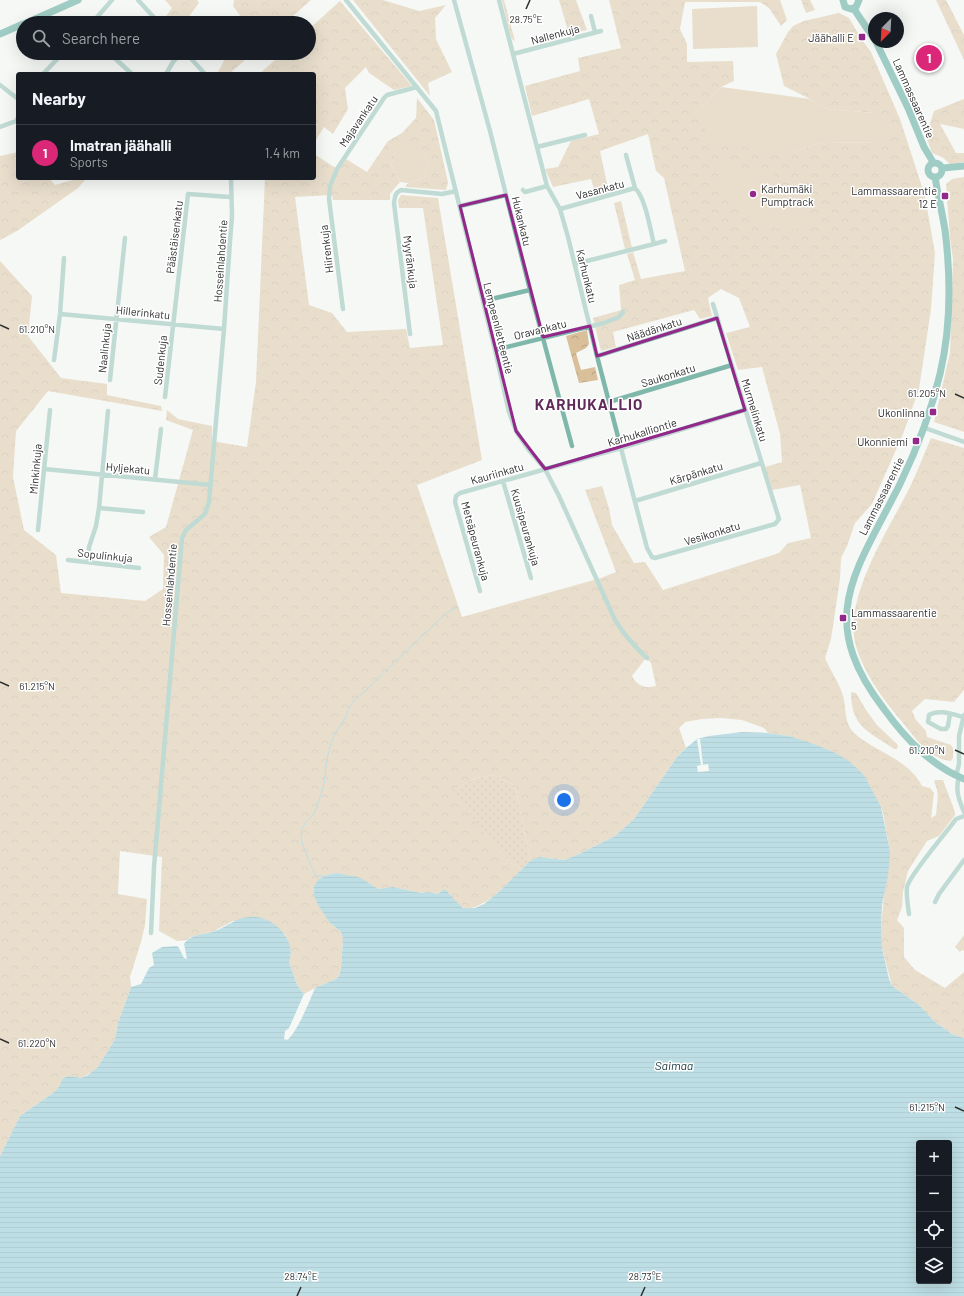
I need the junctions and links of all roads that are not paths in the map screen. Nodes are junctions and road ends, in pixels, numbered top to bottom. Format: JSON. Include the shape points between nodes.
{"nodes":[{"id":1,"x":78,"y":0,"type":"edge"},
{"id":2,"x":112,"y":0,"type":"edge"},
{"id":3,"x":138,"y":0,"type":"edge"},
{"id":4,"x":346,"y":0,"type":"edge"},
{"id":5,"x":454,"y":0,"type":"edge"},
{"id":6,"x":499,"y":0,"type":"edge"},
{"id":7,"x":844,"y":0,"type":"edge"},
{"id":8,"x":859,"y":0,"type":"edge"},
{"id":9,"x":854,"y":9,"type":"junction"},
{"id":10,"x":42,"y":16,"type":"edge"},
{"id":11,"x":98,"y":16,"type":"edge"},
{"id":12,"x":153,"y":16,"type":"edge"},
{"id":13,"x":591,"y":16,"type":"dead end"},
{"id":14,"x":16,"y":27,"type":"edge"},
{"id":15,"x":601,"y":30,"type":"dead end"},
{"id":16,"x":868,"y":30,"type":"edge"},
{"id":17,"x":595,"y":32,"type":"junction"},
{"id":18,"x":0,"y":34,"type":"edge"},
{"id":19,"x":879,"y":48,"type":"edge"},
{"id":20,"x":513,"y":54,"type":"junction"},
{"id":21,"x":57,"y":60,"type":"edge"},
{"id":22,"x":117,"y":60,"type":"edge"},
{"id":23,"x":175,"y":60,"type":"edge"},
{"id":24,"x":192,"y":60,"type":"edge"},
{"id":25,"x":45,"y":72,"type":"edge"},
{"id":26,"x":130,"y":72,"type":"edge"},
{"id":27,"x":167,"y":72,"type":"edge"},
{"id":28,"x":203,"y":72,"type":"edge"},
{"id":29,"x":0,"y":85,"type":"edge"},
{"id":30,"x":417,"y":87,"type":"junction"},
{"id":31,"x":16,"y":97,"type":"edge"},
{"id":32,"x":16,"y":121,"type":"edge"},
{"id":33,"x":0,"y":127,"type":"edge"},
{"id":34,"x":585,"y":135,"type":"dead end"},
{"id":35,"x":537,"y":147,"type":"junction"},
{"id":36,"x":626,"y":155,"type":"dead end"},
{"id":37,"x":933,"y":162,"type":"junction"},
{"id":38,"x":964,"y":166,"type":"edge"},
{"id":39,"x":943,"y":168,"type":"junction"},
{"id":40,"x":935,"y":177,"type":"junction"},
{"id":41,"x":231,"y":180,"type":"edge"},
{"id":42,"x":330,"y":186,"type":"joint"},
{"id":43,"x":547,"y":186,"type":"junction"},
{"id":44,"x":635,"y":188,"type":"junction"},
{"id":45,"x":523,"y":190,"type":"dead end"},
{"id":46,"x":456,"y":191,"type":"junction"},
{"id":47,"x":506,"y":194,"type":"junction"},
{"id":48,"x":230,"y":197,"type":"junction"},
{"id":49,"x":460,"y":206,"type":"junction"},
{"id":50,"x":560,"y":209,"type":"junction"},
{"id":51,"x":124,"y":238,"type":"dead end"},
{"id":52,"x":666,"y":241,"type":"dead end"},
{"id":53,"x":654,"y":244,"type":"junction"},
{"id":54,"x":64,"y":258,"type":"dead end"},
{"id":55,"x":575,"y":264,"type":"junction"},
{"id":56,"x":530,"y":290,"type":"junction"},
{"id":57,"x":483,"y":301,"type":"junction"},
{"id":58,"x":713,"y":304,"type":"dead end"},
{"id":59,"x":343,"y":309,"type":"dead end"},
{"id":60,"x":623,"y":312,"type":"dead end"},
{"id":61,"x":60,"y":314,"type":"junction"},
{"id":62,"x":717,"y":318,"type":"junction"},
{"id":63,"x":116,"y":319,"type":"junction"},
{"id":64,"x":173,"y":324,"type":"junction"},
{"id":65,"x":590,"y":326,"type":"junction"},
{"id":66,"x":224,"y":329,"type":"junction"},
{"id":67,"x":410,"y":334,"type":"dead end"},
{"id":68,"x":543,"y":337,"type":"junction"},
{"id":69,"x":495,"y":350,"type":"junction"},
{"id":70,"x":597,"y":356,"type":"junction"},
{"id":71,"x":54,"y":360,"type":"dead end"},
{"id":72,"x":732,"y":365,"type":"junction"},
{"id":73,"x":110,"y":380,"type":"dead end"},
{"id":74,"x":165,"y":397,"type":"dead end"},
{"id":75,"x":609,"y":402,"type":"junction"},
{"id":76,"x":50,"y":410,"type":"dead end"},
{"id":77,"x":745,"y":410,"type":"junction"},
{"id":78,"x":108,"y":411,"type":"dead end"},
{"id":79,"x":924,"y":428,"type":"junction"},
{"id":80,"x":161,"y":429,"type":"dead end"},
{"id":81,"x":964,"y":442,"type":"edge"},
{"id":82,"x":572,"y":446,"type":"dead end"},
{"id":83,"x":621,"y":448,"type":"junction"},
{"id":84,"x":761,"y":463,"type":"junction"},
{"id":85,"x":44,"y":469,"type":"junction"},
{"id":86,"x":545,"y":469,"type":"junction"},
{"id":87,"x":101,"y":475,"type":"junction"},
{"id":88,"x":155,"y":480,"type":"junction"},
{"id":89,"x":503,"y":481,"type":"junction"},
{"id":90,"x":211,"y":485,"type":"junction"},
{"id":91,"x":456,"y":496,"type":"joint"},
{"id":92,"x":635,"y":501,"type":"junction"},
{"id":93,"x":99,"y":508,"type":"junction"},
{"id":94,"x":142,"y":512,"type":"dead end"},
{"id":95,"x":778,"y":522,"type":"joint"},
{"id":96,"x":38,"y":530,"type":"dead end"},
{"id":97,"x":652,"y":557,"type":"joint"},
{"id":98,"x":68,"y":560,"type":"dead end"},
{"id":99,"x":88,"y":562,"type":"junction"},
{"id":100,"x":139,"y":568,"type":"dead end"},
{"id":101,"x":532,"y":578,"type":"dead end"},
{"id":102,"x":480,"y":591,"type":"dead end"},
{"id":103,"x":647,"y":658,"type":"dead end"},
{"id":104,"x":950,"y":714,"type":"junction"},
{"id":105,"x":964,"y":716,"type":"edge"},
{"id":106,"x":962,"y":750,"type":"edge"},
{"id":107,"x":960,"y":777,"type":"edge"},
{"id":108,"x":964,"y":812,"type":"edge"},
{"id":109,"x":964,"y":816,"type":"edge"},
{"id":110,"x":964,"y":860,"type":"edge"},
{"id":111,"x":935,"y":902,"type":"dead end"},
{"id":112,"x":910,"y":914,"type":"dead end"},
{"id":113,"x":150,"y":933,"type":"dead end"}],
"edges":[{"from":1,"to":10,"type":"street"},
{"from":2,"to":11,"type":"street"},
{"from":3,"to":12,"type":"street"},
{"from":4,"to":30,"type":"street","name":"Lempeenlietteentie"},
{"from":5,"to":47,"type":"street","name":"Hukankatu"},
{"from":6,"to":20,"type":"street","name":"Karhunkatu"},
{"from":7,"to":9,"type":"street","via":[[848,9]]},
{"from":8,"to":9,"type":"street"},
{"from":9,"to":16,"type":"street"},
{"from":13,"to":17,"type":"street"},
{"from":14,"to":18,"type":"street"},
{"from":15,"to":17,"type":"street","name":"Nallenkuja"},
{"from":17,"to":20,"type":"street","name":"Nallenkuja"},
{"from":19,"to":37,"type":"street","name":"Lammassaarentie"},
{"from":20,"to":35,"type":"street","name":"Karhunkatu"},
{"from":21,"to":25,"type":"street"},
{"from":22,"to":26,"type":"street"},
{"from":23,"to":27,"type":"street"},
{"from":24,"to":28,"type":"street"},
{"from":29,"to":31,"type":"street"},
{"from":30,"to":42,"type":"street","name":"Majavankatu","via":[[384,98],[337,169]]},
{"from":30,"to":46,"type":"street","name":"Lempeenlietteentie","via":[[436,111]]},
{"from":32,"to":33,"type":"street"},
{"from":34,"to":35,"type":"street"},
{"from":35,"to":43,"type":"street","name":"Karhunkatu"},
{"from":36,"to":44,"type":"street","name":"Vasankatu"},
{"from":37,"to":39,"type":"street","via":[[939,163]]},
{"from":37,"to":40,"type":"street","via":[[928,169]]},
{"from":38,"to":39,"type":"street"},
{"from":39,"to":40,"type":"street","via":[[940,176]]},
{"from":40,"to":79,"type":"street","name":"Lammassaarentie","via":[[945,230],[950,291],[946,344]]},
{"from":41,"to":48,"type":"street","name":"Hosseinlahdentie"},
{"from":42,"to":59,"type":"street","name":"Hiirenkuja"},
{"from":43,"to":45,"type":"street","via":[[525,192]]},
{"from":43,"to":50,"type":"street","name":"Karhunkatu"},
{"from":44,"to":50,"type":"street","name":"Vasankatu"},
{"from":44,"to":53,"type":"street","via":[[643,200]]},
{"from":46,"to":49,"type":"street","name":"Lempeenlietteentie"},
{"from":46,"to":67,"type":"street","name":"Myyränkuja","via":[[442,194],[401,190],[397,192],[394,203]]},
{"from":47,"to":49,"type":"street"},
{"from":47,"to":56,"type":"street","name":"Hukankatu"},
{"from":48,"to":64,"type":"street","name":"Päästäisenkatu","via":[[188,194]]},
{"from":48,"to":66,"type":"street","name":"Hosseinlahdentie","via":[[232,216]]},
{"from":49,"to":57,"type":"street","name":"Lempeenlietteentie"},
{"from":50,"to":55,"type":"street","name":"Karhunkatu"},
{"from":51,"to":63,"type":"street","name":"Naalinkuja"},
{"from":52,"to":53,"type":"street"},
{"from":53,"to":55,"type":"street"},
{"from":54,"to":61,"type":"street"},
{"from":55,"to":65,"type":"street","name":"Karhunkatu"},
{"from":56,"to":57,"type":"street"},
{"from":56,"to":68,"type":"street","name":"Hukankatu"},
{"from":57,"to":69,"type":"street","name":"Lempeenlietteentie"},
{"from":58,"to":62,"type":"street","name":"Murmelinkatu"},
{"from":60,"to":65,"type":"street","name":"Oravankatu","via":[[612,320]]},
{"from":61,"to":63,"type":"street","name":"Hillerinkatu"},
{"from":61,"to":71,"type":"street"},
{"from":62,"to":70,"type":"street","name":"Näädänkatu"},
{"from":62,"to":72,"type":"street","name":"Murmelinkatu"},
{"from":63,"to":64,"type":"street","name":"Hillerinkatu"},
{"from":63,"to":73,"type":"street","name":"Naalinkuja"},
{"from":64,"to":66,"type":"street","name":"Hillerinkatu"},
{"from":64,"to":74,"type":"street","name":"Sudenkuja"},
{"from":65,"to":68,"type":"street","name":"Oravankatu"},
{"from":65,"to":70,"type":"street","name":"Karhunkatu"},
{"from":66,"to":90,"type":"street","name":"Hosseinlahdentie"},
{"from":68,"to":69,"type":"street","name":"Oravankatu"},
{"from":68,"to":82,"type":"street","name":"Hukankatu"},
{"from":69,"to":86,"type":"street","name":"Lempeenlietteentie","via":[[509,412],[516,431]]},
{"from":70,"to":75,"type":"street","name":"Karhunkatu"},
{"from":72,"to":75,"type":"street","name":"Saukonkatu"},
{"from":72,"to":77,"type":"street","name":"Murmelinkatu"},
{"from":75,"to":83,"type":"street","name":"Karhunkatu"},
{"from":76,"to":85,"type":"street","name":"Minkinkuja"},
{"from":77,"to":83,"type":"street","name":"Karhukalliontie"},
{"from":77,"to":84,"type":"street","name":"Murmelinkatu"},
{"from":78,"to":87,"type":"street"},
{"from":79,"to":81,"type":"street"},
{"from":79,"to":107,"type":"street","name":"Lammassaarentie","via":[[900,484],[856,570],[847,611],[847,633],[857,667],[885,711],[922,752]]},
{"from":80,"to":88,"type":"street"},
{"from":83,"to":86,"type":"street","name":"Karhukalliontie"},
{"from":83,"to":92,"type":"street","name":"Karhunkatu"},
{"from":84,"to":92,"type":"street","name":"Kärpänkatu"},
{"from":84,"to":95,"type":"street","name":"Murmelinkatu"},
{"from":85,"to":87,"type":"street","name":"Hyljekatu"},
{"from":85,"to":96,"type":"street","name":"Minkinkuja"},
{"from":86,"to":89,"type":"street","name":"Kauriinkatu"},
{"from":86,"to":103,"type":"street","name":"Lempeenlietteentie","via":[[615,620],[632,644]]},
{"from":87,"to":88,"type":"street","name":"Hyljekatu"},
{"from":87,"to":93,"type":"street"},
{"from":88,"to":90,"type":"street","name":"Hyljekatu"},
{"from":89,"to":91,"type":"street","name":"Kauriinkatu"},
{"from":89,"to":101,"type":"street","name":"Kuusipeurankuja"},
{"from":90,"to":113,"type":"street","name":"Hosseinlahdentie","via":[[205,514],[186,530],[182,538]]},
{"from":91,"to":102,"type":"street","name":"Metsäpeurankuja","via":[[455,502]]},
{"from":92,"to":97,"type":"street","name":"Karhunkatu","via":[[647,548]]},
{"from":93,"to":94,"type":"street"},
{"from":93,"to":99,"type":"street","via":[[89,547]]},
{"from":95,"to":97,"type":"street","name":"Vesikonkatu","via":[[662,557]]},
{"from":98,"to":99,"type":"street","name":"Sopulinkuja"},
{"from":99,"to":100,"type":"street","name":"Sopulinkuja"},
{"from":104,"to":104,"type":"street","via":[[934,712],[929,715],[928,722],[946,729]]},
{"from":104,"to":105,"type":"street"},
{"from":105,"to":106,"type":"street","via":[[959,736]]},
{"from":106,"to":107,"type":"street"},
{"from":107,"to":108,"type":"street","via":[[957,787]]},
{"from":109,"to":112,"type":"street","via":[[956,819],[909,883],[907,887]]},
{"from":110,"to":111,"type":"street"}]}
